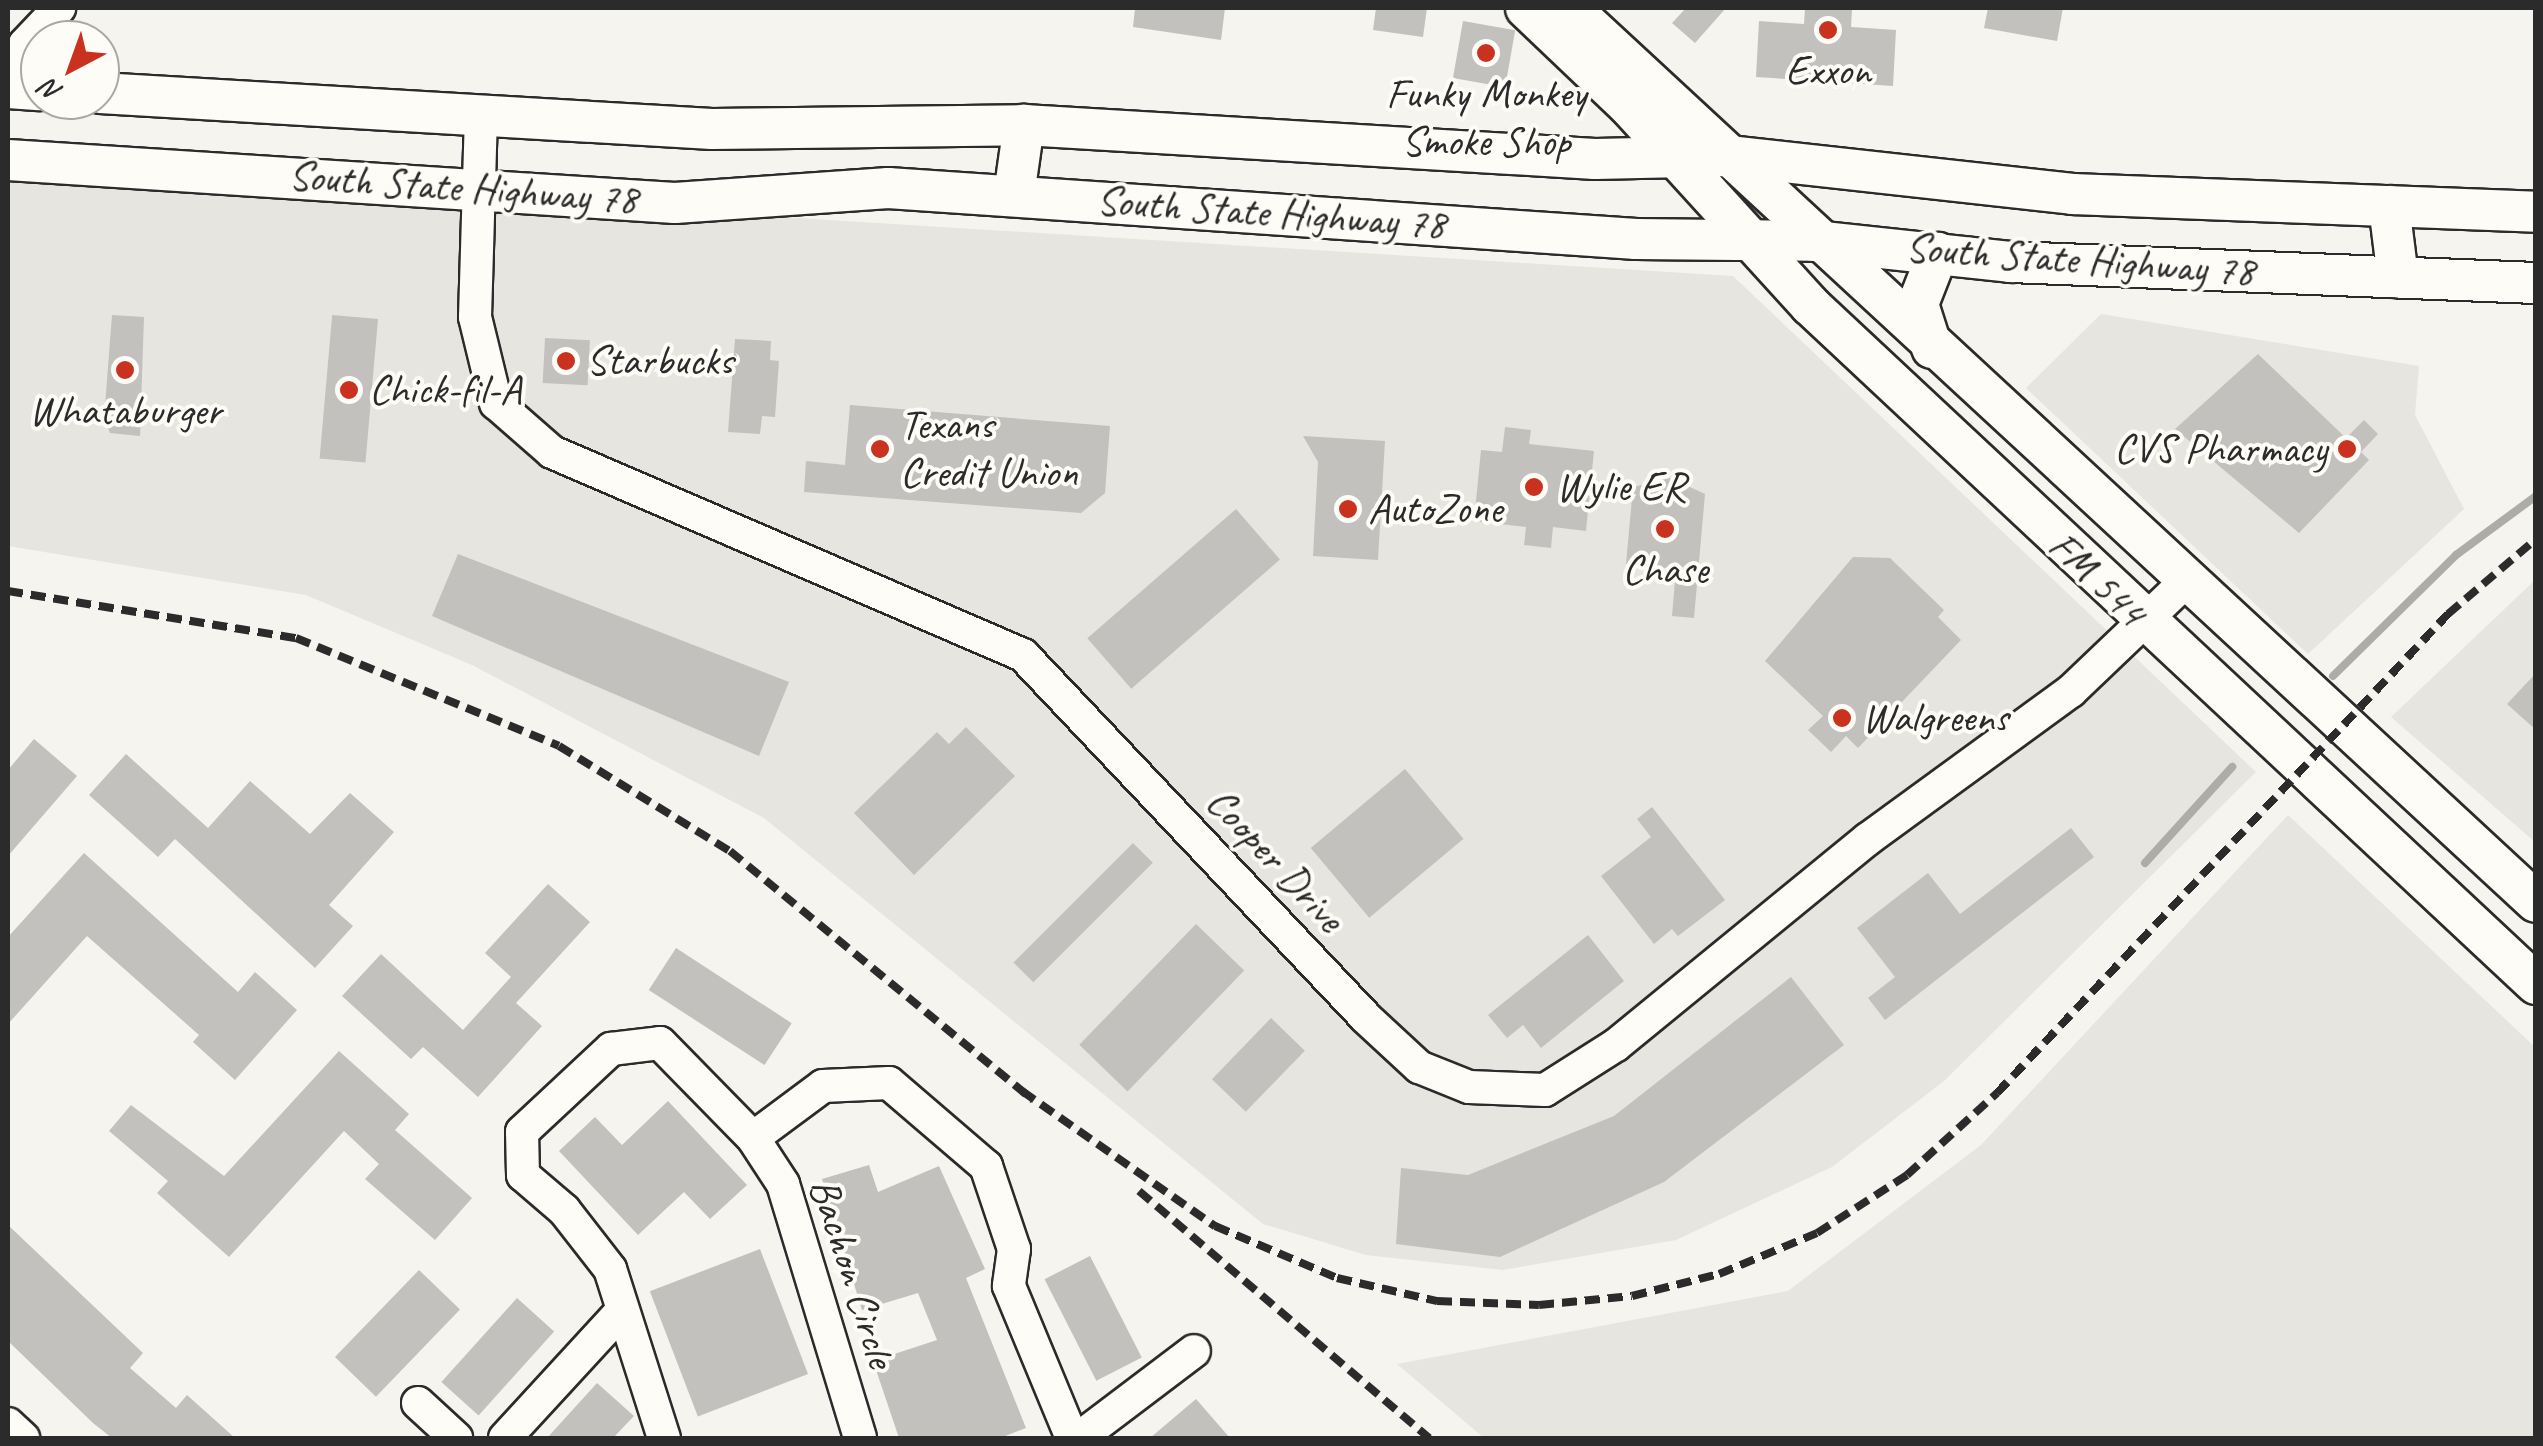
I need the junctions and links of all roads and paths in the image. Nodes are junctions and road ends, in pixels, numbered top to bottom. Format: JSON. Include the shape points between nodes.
{"nodes":[{"id":1,"x":59,"y":8,"type":"edge"},
{"id":2,"x":1526,"y":8,"type":"edge"},
{"id":3,"x":1570,"y":8,"type":"edge"},
{"id":4,"x":8,"y":86,"type":"edge"},
{"id":5,"x":120,"y":94,"type":"edge"},
{"id":6,"x":1629,"y":106,"type":"junction"},
{"id":7,"x":481,"y":116,"type":"junction"},
{"id":8,"x":1024,"y":124,"type":"junction"},
{"id":9,"x":1730,"y":156,"type":"junction"},
{"id":10,"x":1673,"y":158,"type":"junction"},
{"id":11,"x":1594,"y":159,"type":"junction"},
{"id":12,"x":8,"y":160,"type":"edge"},
{"id":13,"x":480,"y":190,"type":"junction"},
{"id":14,"x":1014,"y":196,"type":"junction"},
{"id":15,"x":2389,"y":206,"type":"junction"},
{"id":16,"x":2536,"y":212,"type":"edge"},
{"id":17,"x":1750,"y":241,"type":"junction"},
{"id":18,"x":1815,"y":241,"type":"junction"},
{"id":19,"x":1938,"y":252,"type":"junction"},
{"id":20,"x":2398,"y":278,"type":"junction"},
{"id":21,"x":2536,"y":283,"type":"edge"},
{"id":22,"x":1932,"y":348,"type":"junction"},
{"id":23,"x":2186,"y":580,"type":"junction"},
{"id":24,"x":2143,"y":624,"type":"junction"},
{"id":25,"x":2536,"y":902,"type":"edge"},
{"id":26,"x":2536,"y":984,"type":"edge"},
{"id":27,"x":753,"y":1138,"type":"junction"},
{"id":28,"x":621,"y":1312,"type":"junction"},
{"id":29,"x":1194,"y":1352,"type":"dead end"},
{"id":30,"x":418,"y":1402,"type":"dead end"},
{"id":31,"x":8,"y":1424,"type":"edge"},
{"id":32,"x":23,"y":1438,"type":"edge"},
{"id":33,"x":456,"y":1438,"type":"edge"},
{"id":34,"x":505,"y":1438,"type":"edge"},
{"id":35,"x":664,"y":1438,"type":"edge"},
{"id":36,"x":860,"y":1438,"type":"edge"},
{"id":37,"x":1075,"y":1438,"type":"edge"}],
"edges":[{"from":1,"to":4,"type":"street","via":[[25,44]]},
{"from":2,"to":6,"type":"main road","name":"FM 544"},
{"from":3,"to":9,"type":"main road","name":"FM 544"},
{"from":5,"to":7,"type":"main road","name":"South State Highway 78"},
{"from":6,"to":10,"type":"main road","name":"FM 544"},
{"from":6,"to":11,"type":"main road","via":[[1624,133]]},
{"from":7,"to":8,"type":"main road","name":"South State Highway 78","via":[[712,129]]},
{"from":7,"to":13,"type":"street","name":"Cooper Drive"},
{"from":8,"to":11,"type":"main road","name":"South State Highway 78"},
{"from":8,"to":14,"type":"main road"},
{"from":9,"to":10,"type":"main road","name":"South State Highway 78"},
{"from":9,"to":15,"type":"main road","name":"South State Highway 78","via":[[2073,194]]},
{"from":9,"to":18,"type":"main road","name":"FM 544","number":"FM 544"},
{"from":10,"to":11,"type":"main road","name":"South State Highway 78"},
{"from":10,"to":17,"type":"main road","name":"FM 544","number":"FM 544"},
{"from":12,"to":13,"type":"main road","name":"South State Highway 78"},
{"from":13,"to":14,"type":"main road","name":"South State Highway 78","via":[[676,203],[888,188]]},
{"from":13,"to":24,"type":"street","name":"Cooper Drive","via":[[474,316],[496,403],[552,452],[1023,655],[1365,1017],[1419,1067],[1469,1087],[1545,1090],[1616,1046],[1868,839],[2071,690]]},
{"from":14,"to":17,"type":"main road","name":"South State Highway 78"},
{"from":15,"to":16,"type":"main road","name":"South State Highway 78"},
{"from":15,"to":20,"type":"main road"},
{"from":17,"to":18,"type":"main road","name":"South State Highway 78"},
{"from":17,"to":24,"type":"main road","name":"FM 544","number":"FM 544"},
{"from":18,"to":19,"type":"main road","name":"South State Highway 78"},
{"from":18,"to":22,"type":"main road","name":"FM 544","number":"FM 544"},
{"from":19,"to":20,"type":"main road","name":"South State Highway 78"},
{"from":19,"to":22,"type":"main road","via":[[1918,304]]},
{"from":20,"to":21,"type":"main road","name":"South State Highway 78"},
{"from":22,"to":23,"type":"main road","name":"FM 544","number":"FM 544"},
{"from":23,"to":24,"type":"street","name":"Cooper Drive"},
{"from":23,"to":25,"type":"main road","name":"FM 544","number":"FM 544"},
{"from":24,"to":26,"type":"main road","name":"FM 544","number":"FM 544"},
{"from":27,"to":28,"type":"street","name":"Bachon Circle","via":[[660,1043],[611,1049],[522,1132],[524,1174],[610,1269]]},
{"from":27,"to":36,"type":"street","name":"Bachon Circle","via":[[783,1184]]},
{"from":27,"to":37,"type":"street","via":[[823,1086],[889,1082],[986,1166],[1014,1249],[1009,1286]]},
{"from":28,"to":34,"type":"street"},
{"from":28,"to":35,"type":"street","name":"Bachon Circle"},
{"from":29,"to":37,"type":"street"},
{"from":30,"to":33,"type":"street"},
{"from":31,"to":32,"type":"street"}]}
